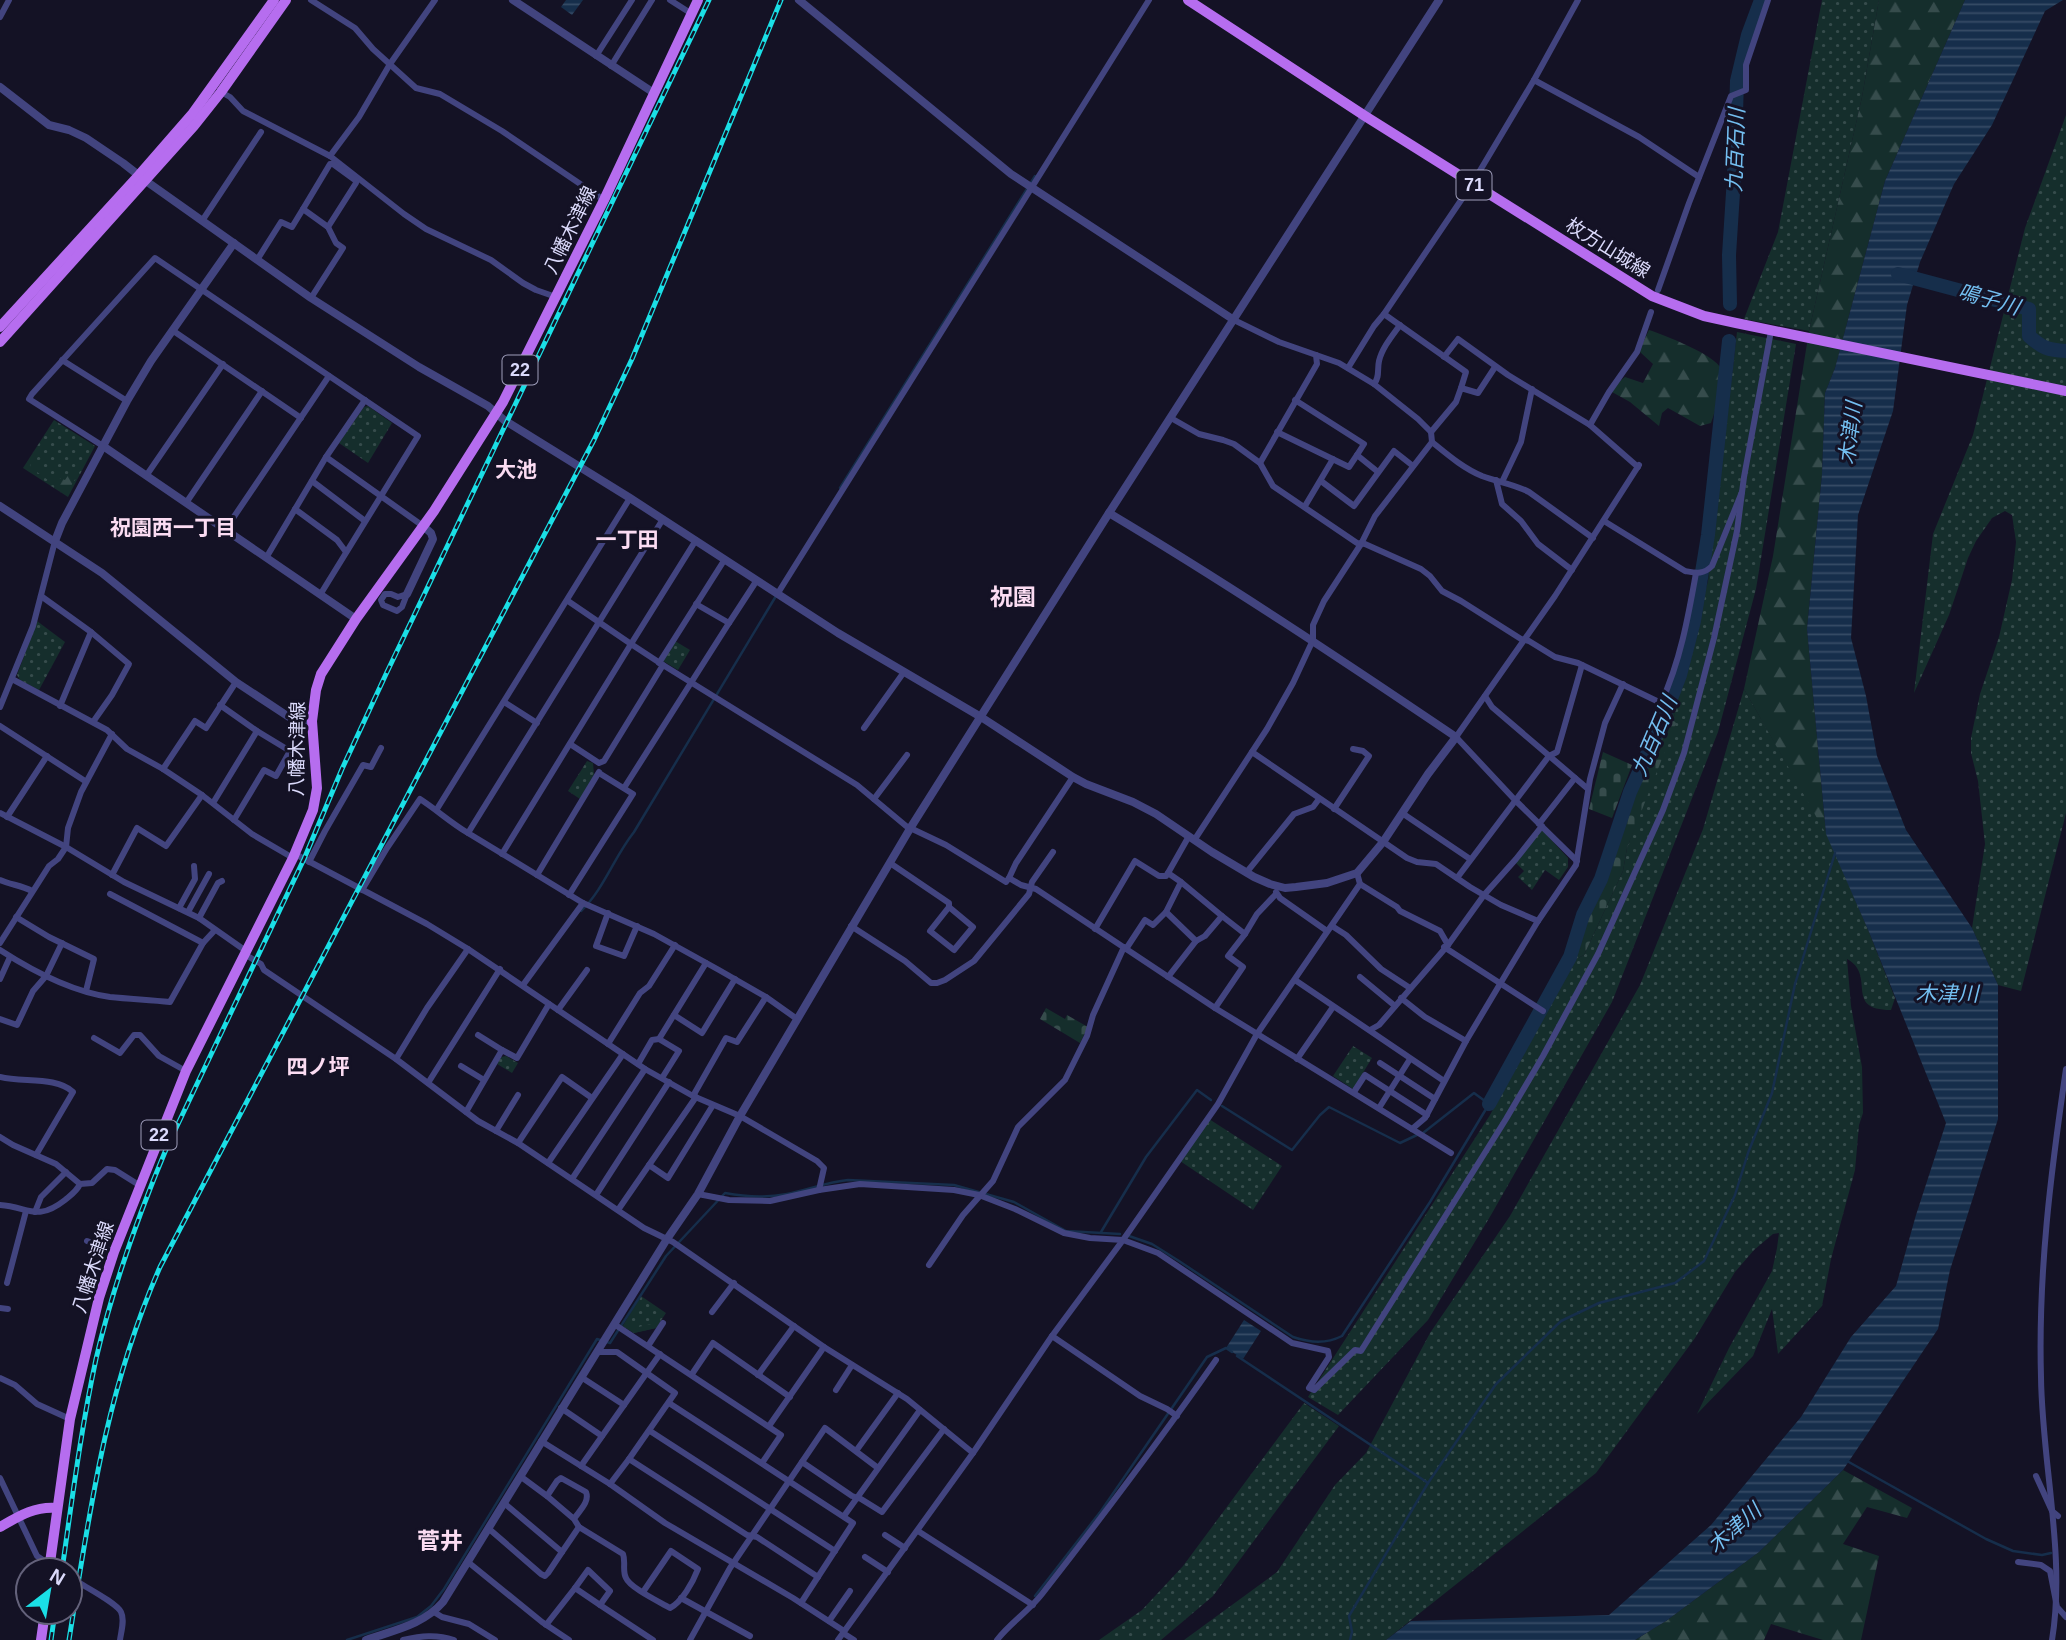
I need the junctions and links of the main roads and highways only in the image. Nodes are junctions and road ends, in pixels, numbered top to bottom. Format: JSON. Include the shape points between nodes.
{"nodes":[{"id":1,"x":274,"y":0,"type":"edge"},
{"id":2,"x":286,"y":0,"type":"edge"},
{"id":3,"x":698,"y":0,"type":"edge"},
{"id":4,"x":1188,"y":0,"type":"edge"},
{"id":5,"x":143,"y":178,"type":"junction"},
{"id":6,"x":0,"y":327,"type":"edge"},
{"id":7,"x":0,"y":342,"type":"edge"},
{"id":8,"x":2066,"y":391,"type":"edge"},
{"id":9,"x":57,"y":1508,"type":"junction"},
{"id":10,"x":0,"y":1527,"type":"edge"},
{"id":11,"x":54,"y":1556,"type":"edge"}],
"edges":[{"from":1,"to":5,"type":"main road"},
{"from":2,"to":5,"type":"main road","via":[[221,92]]},
{"from":3,"to":9,"type":"main road","name":"八幡木津線","number":"22","via":[[515,380],[423,526],[321,674],[312,721],[313,810],[186,1071],[114,1252],[87,1344]]},
{"from":4,"to":8,"type":"main road","name":"枚方山城線","number":"71","via":[[1652,296],[1704,316]]},
{"from":5,"to":6,"type":"main road"},
{"from":5,"to":7,"type":"main road"},
{"from":9,"to":10,"type":"main road","via":[[33,1510]]},
{"from":9,"to":11,"type":"main road","name":"八幡木津線","number":"22"}]}
